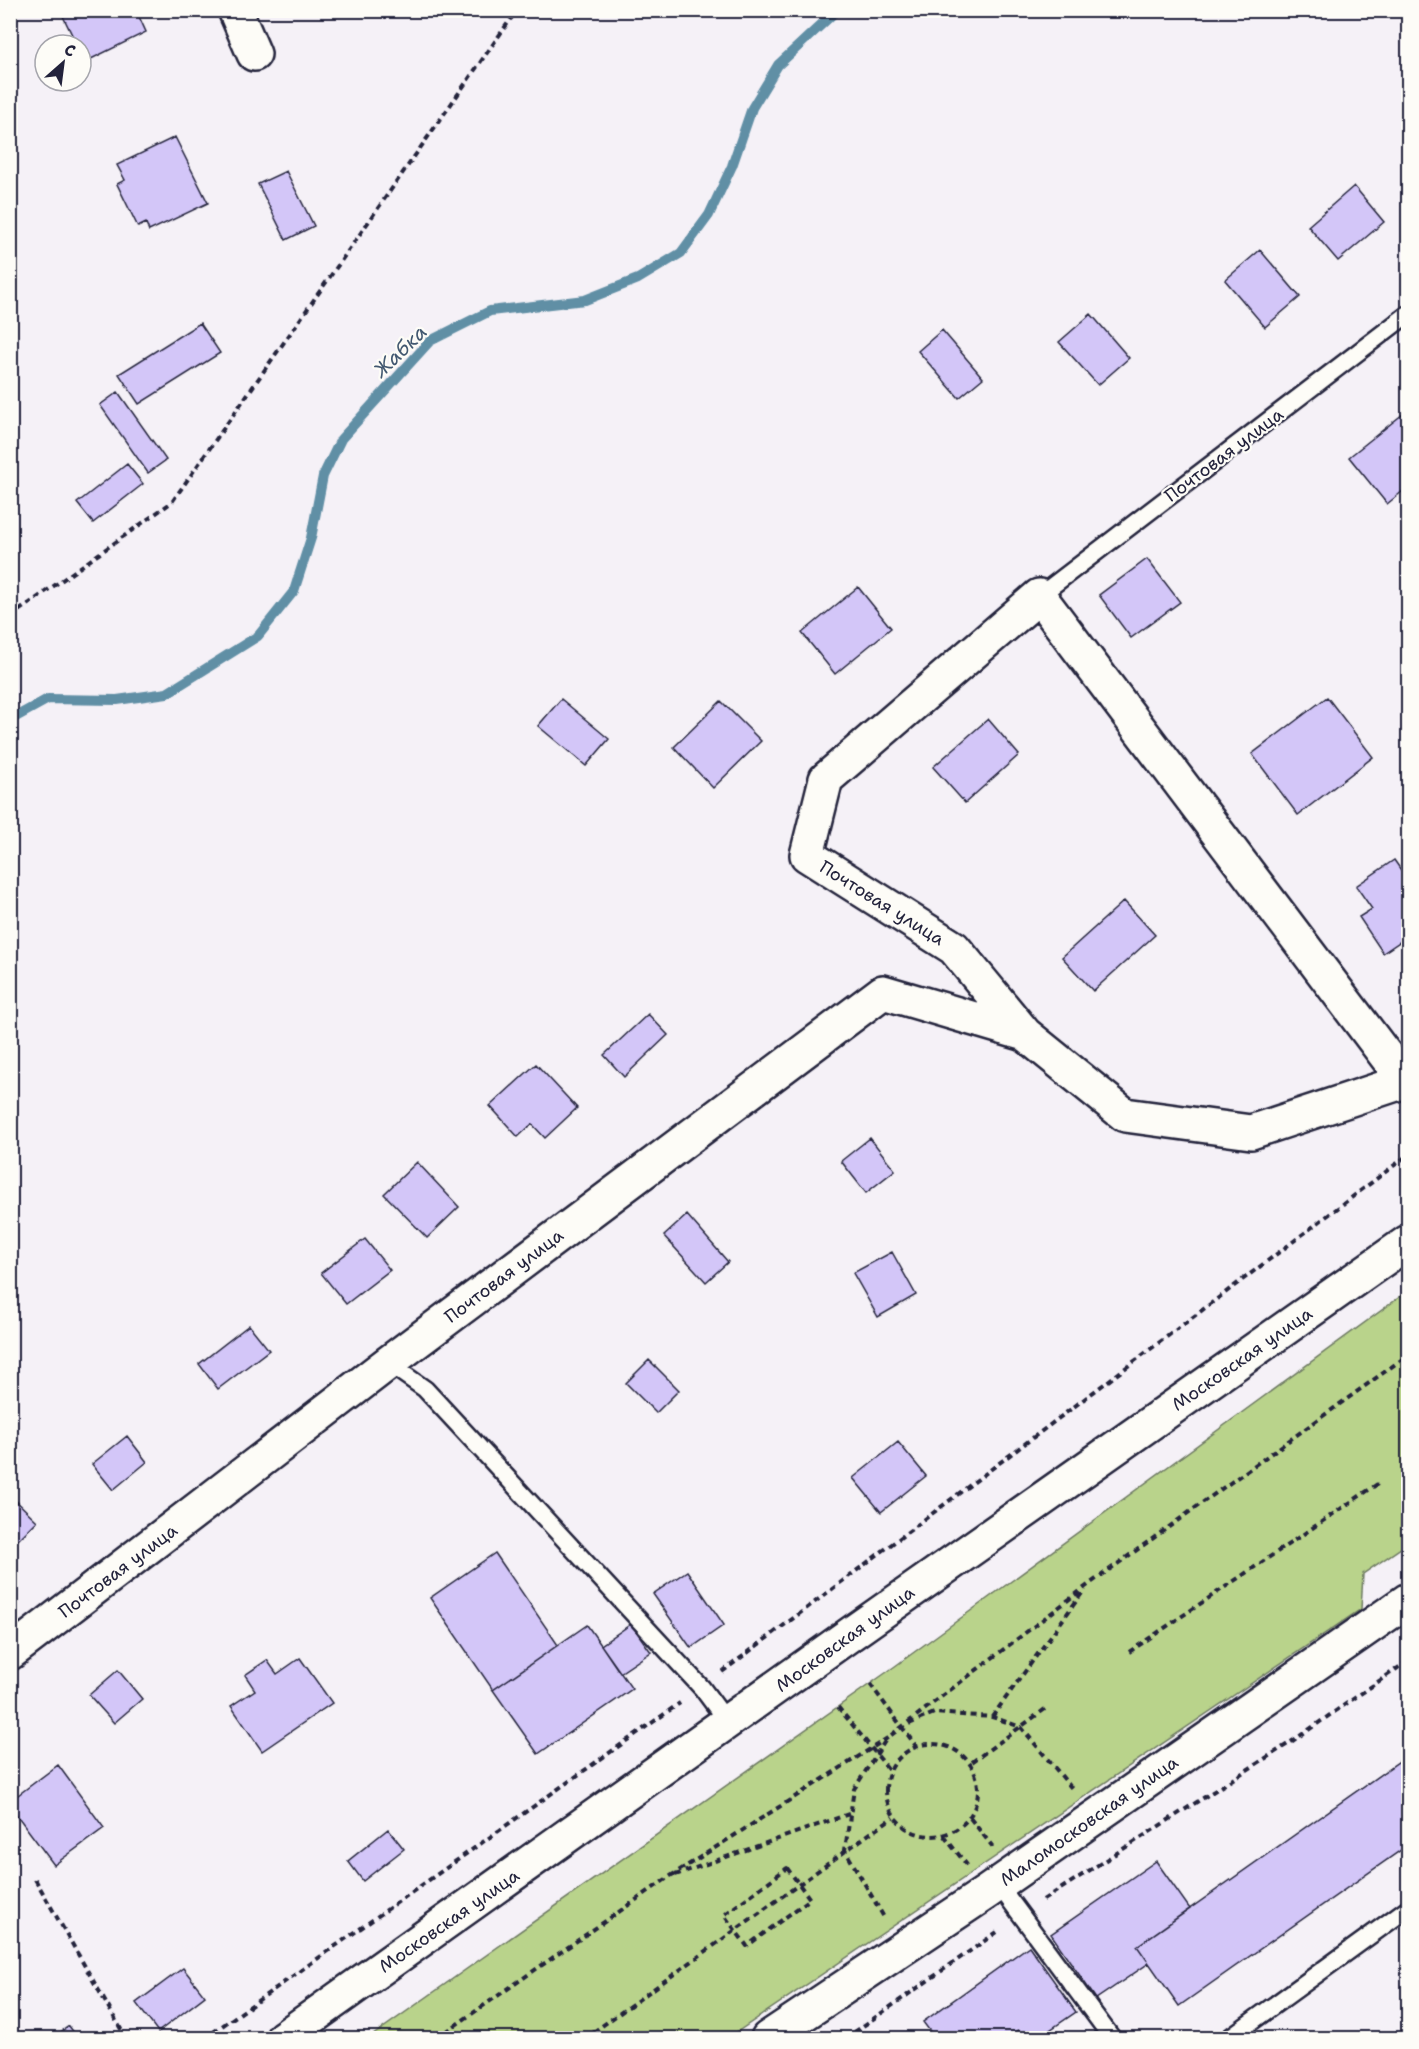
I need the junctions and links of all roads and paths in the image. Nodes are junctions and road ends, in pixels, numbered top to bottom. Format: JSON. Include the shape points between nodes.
{"nodes":[{"id":1,"x":235,"y":10,"type":"edge"},
{"id":2,"x":517,"y":10,"type":"edge"},
{"id":3,"x":254,"y":54,"type":"dead end"},
{"id":4,"x":1408,"y":314,"type":"edge"},
{"id":5,"x":1040,"y":596,"type":"junction"},
{"id":6,"x":10,"y":617,"type":"edge"},
{"id":7,"x":1025,"y":1034,"type":"junction"},
{"id":8,"x":1407,"y":1081,"type":"edge"},
{"id":9,"x":1408,"y":1155,"type":"edge"},
{"id":10,"x":1408,"y":1242,"type":"edge"},
{"id":11,"x":1408,"y":1355,"type":"edge"},
{"id":12,"x":388,"y":1364,"type":"junction"},
{"id":13,"x":1379,"y":1483,"type":"dead end"},
{"id":14,"x":1088,"y":1585,"type":"junction"},
{"id":15,"x":1408,"y":1600,"type":"edge"},
{"id":16,"x":1129,"y":1652,"type":"dead end"},
{"id":17,"x":10,"y":1653,"type":"edge"},
{"id":18,"x":1408,"y":1661,"type":"edge"},
{"id":19,"x":870,"y":1684,"type":"dead end"},
{"id":20,"x":702,"y":1688,"type":"junction"},
{"id":21,"x":838,"y":1707,"type":"dead end"},
{"id":22,"x":1048,"y":1707,"type":"dead end"},
{"id":23,"x":992,"y":1717,"type":"junction"},
{"id":24,"x":728,"y":1723,"type":"junction"},
{"id":25,"x":902,"y":1727,"type":"junction"},
{"id":26,"x":1021,"y":1727,"type":"junction"},
{"id":27,"x":886,"y":1739,"type":"junction"},
{"id":28,"x":916,"y":1746,"type":"junction"},
{"id":29,"x":872,"y":1748,"type":"junction"},
{"id":30,"x":877,"y":1754,"type":"junction"},
{"id":31,"x":972,"y":1762,"type":"junction"},
{"id":32,"x":891,"y":1771,"type":"junction"},
{"id":33,"x":850,"y":1813,"type":"junction"},
{"id":34,"x":893,"y":1817,"type":"junction"},
{"id":35,"x":1095,"y":1817,"type":"junction"},
{"id":36,"x":845,"y":1850,"type":"junction"},
{"id":37,"x":669,"y":1877,"type":"junction"},
{"id":38,"x":34,"y":1879,"type":"dead end"},
{"id":39,"x":998,"y":1884,"type":"junction"},
{"id":40,"x":799,"y":1885,"type":"junction"},
{"id":41,"x":1408,"y":1908,"type":"edge"},
{"id":42,"x":1020,"y":1915,"type":"junction"},
{"id":43,"x":736,"y":1931,"type":"junction"},
{"id":44,"x":902,"y":1948,"type":"junction"},
{"id":45,"x":126,"y":2038,"type":"edge"},
{"id":46,"x":205,"y":2038,"type":"edge"},
{"id":47,"x":284,"y":2038,"type":"edge"},
{"id":48,"x":437,"y":2038,"type":"edge"},
{"id":49,"x":585,"y":2038,"type":"edge"},
{"id":50,"x":768,"y":2038,"type":"edge"},
{"id":51,"x":846,"y":2038,"type":"edge"},
{"id":52,"x":1112,"y":2038,"type":"edge"},
{"id":53,"x":1229,"y":2038,"type":"edge"}],
"edges":[{"from":1,"to":3,"type":"street"},
{"from":2,"to":6,"type":"path","via":[[172,502]]},
{"from":4,"to":5,"type":"lane","name":"Почтовая улица"},
{"from":5,"to":7,"type":"street","name":"Почтовая улица","via":[[826,779],[807,855],[954,948]]},
{"from":5,"to":8,"type":"street","name":"Почтовая улица"},
{"from":7,"to":8,"type":"street","name":"Почтовая улица","via":[[1125,1115],[1251,1132]]},
{"from":7,"to":12,"type":"street","name":"Почтовая улица","via":[[884,992]]},
{"from":9,"to":20,"type":"path"},
{"from":10,"to":24,"type":"street","name":"Московская улица"},
{"from":11,"to":14,"type":"path"},
{"from":12,"to":17,"type":"street","name":"Почтовая улица"},
{"from":12,"to":20,"type":"lane","via":[[425,1389]]},
{"from":13,"to":16,"type":"path"},
{"from":14,"to":23,"type":"path"},
{"from":14,"to":25,"type":"path"},
{"from":15,"to":35,"type":"street","name":"Маломосковская улица"},
{"from":18,"to":42,"type":"path","via":[[1291,1742]]},
{"from":19,"to":25,"type":"path"},
{"from":20,"to":24,"type":"lane"},
{"from":20,"to":46,"type":"path"},
{"from":21,"to":29,"type":"path"},
{"from":22,"to":26,"type":"path"},
{"from":23,"to":25,"type":"path","via":[[934,1713]]},
{"from":23,"to":26,"type":"path"},
{"from":24,"to":47,"type":"street","name":"Московская улица"},
{"from":25,"to":27,"type":"path"},
{"from":25,"to":28,"type":"path"},
{"from":26,"to":31,"type":"path"},
{"from":26,"to":35,"type":"path"},
{"from":27,"to":29,"type":"path"},
{"from":27,"to":30,"type":"path"},
{"from":28,"to":31,"type":"path","via":[[948,1744]]},
{"from":28,"to":32,"type":"path","via":[[895,1760]]},
{"from":29,"to":30,"type":"path"},
{"from":29,"to":37,"type":"path"},
{"from":30,"to":32,"type":"path"},
{"from":30,"to":33,"type":"path","via":[[854,1789]]},
{"from":31,"to":34,"type":"path","via":[[980,1791],[970,1819],[944,1836],[925,1836],[907,1830]]},
{"from":32,"to":34,"type":"path","via":[[885,1788]]},
{"from":33,"to":36,"type":"path"},
{"from":33,"to":37,"type":"path"},
{"from":34,"to":36,"type":"path"},
{"from":35,"to":39,"type":"street","name":"Маломосковская улица"},
{"from":36,"to":40,"type":"path"},
{"from":36,"to":44,"type":"path"},
{"from":37,"to":48,"type":"path"},
{"from":38,"to":45,"type":"path"},
{"from":39,"to":42,"type":"lane"},
{"from":39,"to":44,"type":"street","name":"Маломосковская улица"},
{"from":40,"to":43,"type":"path"},
{"from":40,"to":43,"type":"path","via":[[810,1899],[747,1946]]},
{"from":40,"to":43,"type":"path","via":[[787,1868],[724,1915]]},
{"from":41,"to":53,"type":"lane"},
{"from":42,"to":51,"type":"path"},
{"from":42,"to":52,"type":"lane"},
{"from":43,"to":49,"type":"path"},
{"from":44,"to":50,"type":"street","name":"Маломосковская улица"}]}
